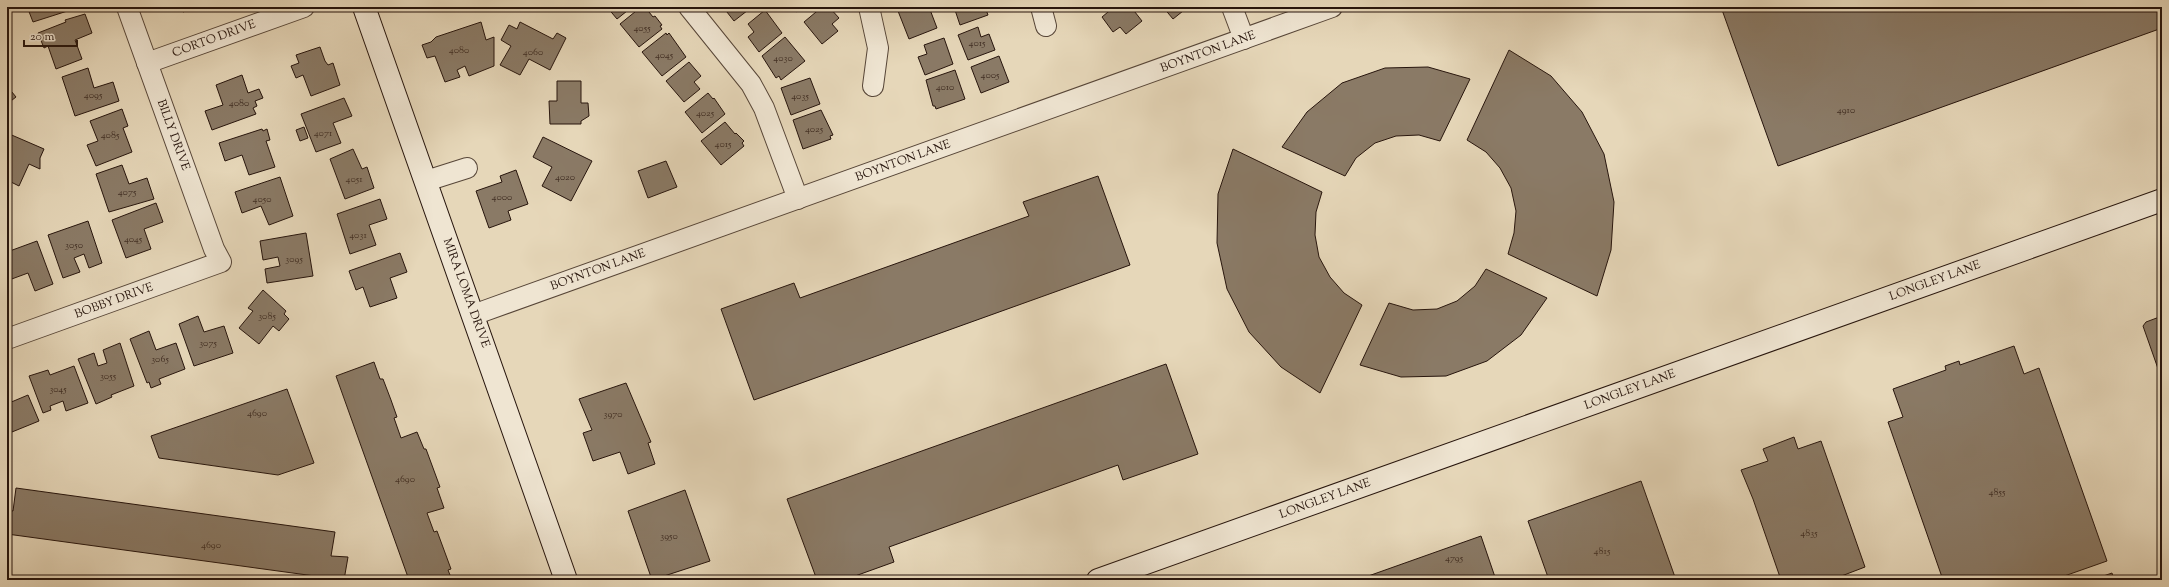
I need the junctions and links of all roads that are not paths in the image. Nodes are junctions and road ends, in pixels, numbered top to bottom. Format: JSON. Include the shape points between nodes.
{"nodes":[{"id":1,"x":128,"y":7,"type":"edge"},
{"id":2,"x":304,"y":7,"type":"edge"},
{"id":3,"x":364,"y":7,"type":"edge"},
{"id":4,"x":689,"y":7,"type":"edge"},
{"id":5,"x":869,"y":7,"type":"edge"},
{"id":6,"x":1041,"y":7,"type":"edge"},
{"id":7,"x":1232,"y":7,"type":"edge"},
{"id":8,"x":1332,"y":7,"type":"edge"},
{"id":9,"x":1046,"y":26,"type":"dead end"},
{"id":10,"x":1244,"y":39,"type":"junction"},
{"id":11,"x":147,"y":63,"type":"junction"},
{"id":12,"x":873,"y":86,"type":"dead end"},
{"id":13,"x":467,"y":168,"type":"dead end"},
{"id":14,"x":426,"y":181,"type":"junction"},
{"id":15,"x":798,"y":198,"type":"junction"},
{"id":16,"x":2162,"y":200,"type":"edge"},
{"id":17,"x":221,"y":262,"type":"joint"},
{"id":18,"x":473,"y":315,"type":"junction"},
{"id":19,"x":7,"y":339,"type":"edge"},
{"id":20,"x":566,"y":580,"type":"edge"},
{"id":21,"x":1098,"y":580,"type":"edge"}],
"edges":[{"from":1,"to":11,"type":"street","name":"BILLY DRIVE"},
{"from":2,"to":11,"type":"street","name":"CORTO DRIVE"},
{"from":3,"to":14,"type":"main road","name":"MIRA LOMA DRIVE"},
{"from":4,"to":15,"type":"street","via":[[751,84],[764,108]]},
{"from":5,"to":12,"type":"street","via":[[878,48]]},
{"from":6,"to":9,"type":"street"},
{"from":7,"to":10,"type":"street"},
{"from":8,"to":10,"type":"street","name":"BOYNTON LANE"},
{"from":10,"to":15,"type":"street","name":"BOYNTON LANE"},
{"from":11,"to":17,"type":"street","name":"BILLY DRIVE","via":[[214,249]]},
{"from":13,"to":14,"type":"street"},
{"from":14,"to":18,"type":"main road","name":"MIRA LOMA DRIVE"},
{"from":15,"to":18,"type":"street","name":"BOYNTON LANE"},
{"from":16,"to":21,"type":"main road","name":"LONGLEY LANE"},
{"from":17,"to":19,"type":"street","name":"BOBBY DRIVE"},
{"from":18,"to":20,"type":"main road","name":"MIRA LOMA DRIVE"}]}
